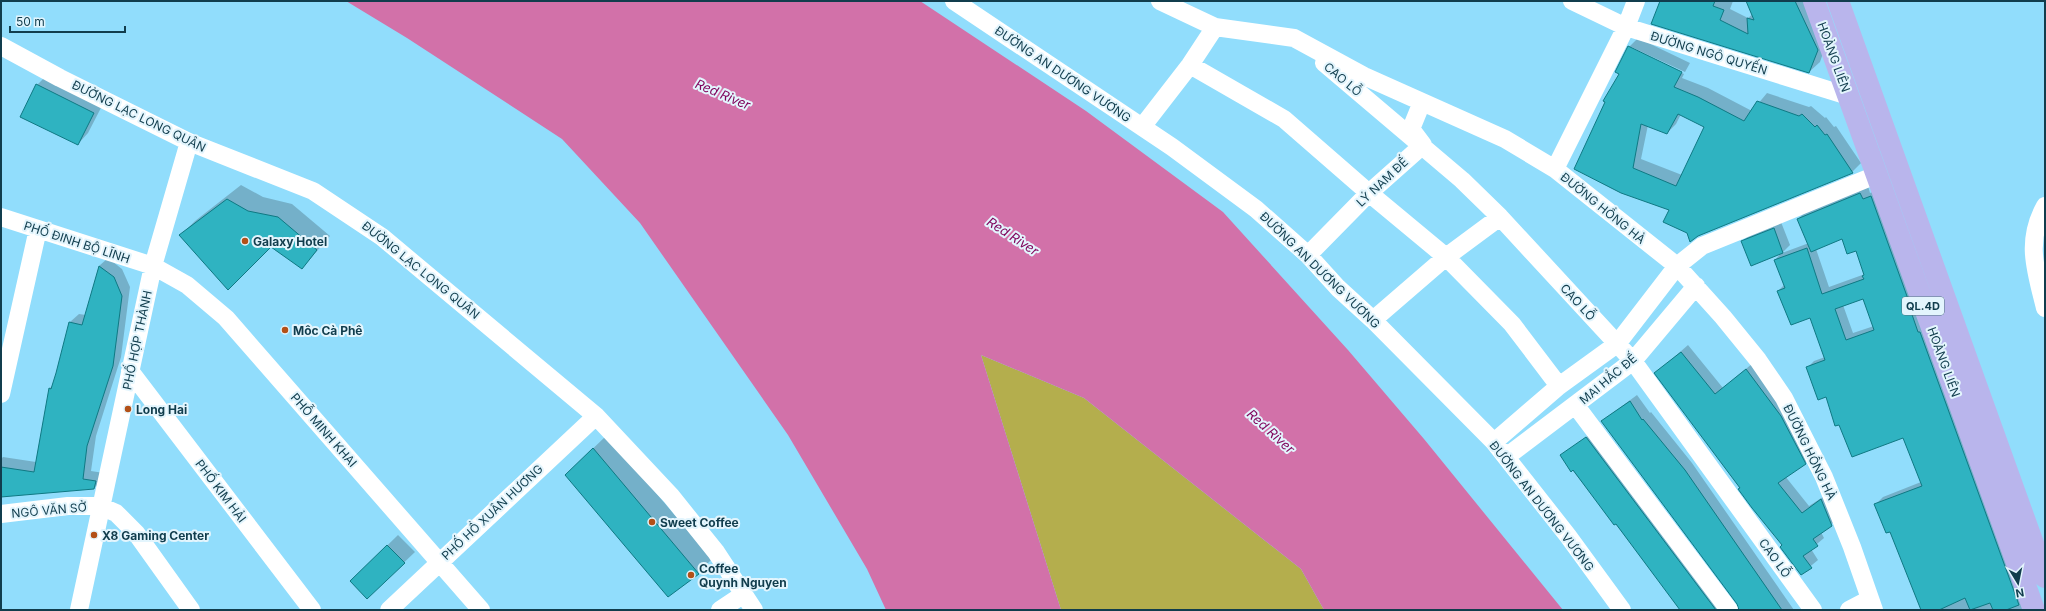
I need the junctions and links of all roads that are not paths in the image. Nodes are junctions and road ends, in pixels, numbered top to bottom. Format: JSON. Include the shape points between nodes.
{"nodes":[{"id":1,"x":954,"y":1,"type":"edge"},
{"id":2,"x":1160,"y":1,"type":"edge"},
{"id":3,"x":1572,"y":1,"type":"edge"},
{"id":4,"x":1636,"y":1,"type":"edge"},
{"id":5,"x":1814,"y":1,"type":"edge"},
{"id":6,"x":1838,"y":1,"type":"edge"},
{"id":7,"x":1215,"y":27,"type":"junction"},
{"id":8,"x":1626,"y":27,"type":"junction"},
{"id":9,"x":1294,"y":38,"type":"junction"},
{"id":10,"x":1,"y":46,"type":"edge"},
{"id":11,"x":1190,"y":65,"type":"junction"},
{"id":12,"x":1870,"y":90,"type":"junction"},
{"id":13,"x":1848,"y":96,"type":"junction"},
{"id":14,"x":1422,"y":102,"type":"junction"},
{"id":15,"x":1142,"y":127,"type":"junction"},
{"id":16,"x":189,"y":142,"type":"junction"},
{"id":17,"x":1423,"y":145,"type":"junction"},
{"id":18,"x":1555,"y":169,"type":"junction"},
{"id":19,"x":1876,"y":175,"type":"junction"},
{"id":20,"x":1369,"y":193,"type":"junction"},
{"id":21,"x":2045,"y":206,"type":"edge"},
{"id":22,"x":1,"y":217,"type":"edge"},
{"id":23,"x":1500,"y":217,"type":"junction"},
{"id":24,"x":38,"y":229,"type":"junction"},
{"id":25,"x":1308,"y":256,"type":"junction"},
{"id":26,"x":1446,"y":257,"type":"junction"},
{"id":27,"x":153,"y":266,"type":"junction"},
{"id":28,"x":1677,"y":266,"type":"junction"},
{"id":29,"x":1696,"y":286,"type":"junction"},
{"id":30,"x":2045,"y":308,"type":"edge"},
{"id":31,"x":1373,"y":320,"type":"junction"},
{"id":32,"x":1617,"y":344,"type":"junction"},
{"id":33,"x":1633,"y":361,"type":"junction"},
{"id":34,"x":130,"y":371,"type":"junction"},
{"id":35,"x":1559,"y":386,"type":"junction"},
{"id":36,"x":1,"y":394,"type":"edge"},
{"id":37,"x":1576,"y":406,"type":"junction"},
{"id":38,"x":596,"y":416,"type":"junction"},
{"id":39,"x":1494,"y":442,"type":"junction"},
{"id":40,"x":1506,"y":457,"type":"junction"},
{"id":41,"x":100,"y":506,"type":"junction"},
{"id":42,"x":1,"y":514,"type":"edge"},
{"id":43,"x":2035,"y":549,"type":"junction"},
{"id":44,"x":2013,"y":554,"type":"junction"},
{"id":45,"x":439,"y":562,"type":"junction"},
{"id":46,"x":2045,"y":577,"type":"edge"},
{"id":47,"x":744,"y":594,"type":"junction"},
{"id":48,"x":1872,"y":604,"type":"edge"},
{"id":49,"x":79,"y":610,"type":"edge"},
{"id":50,"x":191,"y":610,"type":"edge"},
{"id":51,"x":312,"y":610,"type":"edge"},
{"id":52,"x":389,"y":610,"type":"edge"},
{"id":53,"x":481,"y":610,"type":"edge"},
{"id":54,"x":720,"y":610,"type":"edge"},
{"id":55,"x":754,"y":610,"type":"edge"},
{"id":56,"x":1622,"y":610,"type":"edge"},
{"id":57,"x":1729,"y":610,"type":"edge"},
{"id":58,"x":1813,"y":610,"type":"edge"},
{"id":59,"x":1849,"y":610,"type":"edge"},
{"id":60,"x":2034,"y":610,"type":"edge"}],
"edges":[{"from":1,"to":15,"type":"street","name":"ĐƯỜNG AN DƯƠNG VƯƠNG"},
{"from":2,"to":7,"type":"street","name":"ĐƯỜNG HỒNG HÀ"},
{"from":3,"to":8,"type":"street","name":"ĐƯỜNG NGÔ QUYẾN"},
{"from":4,"to":8,"type":"street"},
{"from":5,"to":13,"type":"main road","name":"HOÀNG LIÊN","number":"QL.4D"},
{"from":6,"to":12,"type":"main road","name":"HOÀNG LIÊN","number":"QL.4D"},
{"from":7,"to":9,"type":"street","name":"ĐƯỜNG HỒNG HÀ"},
{"from":7,"to":11,"type":"street"},
{"from":8,"to":13,"type":"street","name":"ĐƯỜNG NGÔ QUYẾN"},
{"from":8,"to":18,"type":"street"},
{"from":9,"to":14,"type":"street","name":"ĐƯỜNG HỒNG HÀ","via":[[1364,76]]},
{"from":9,"to":17,"type":"street","name":"CAO LỖ"},
{"from":10,"to":16,"type":"street","name":"ĐƯỜNG LẠC LONG QUÂN"},
{"from":11,"to":15,"type":"street"},
{"from":11,"to":20,"type":"street","via":[[1284,119]]},
{"from":12,"to":13,"type":"main road"},
{"from":12,"to":43,"type":"main road","name":"HOÀNG LIÊN","number":"QL.4D"},
{"from":13,"to":19,"type":"main road","name":"HOÀNG LIÊN","number":"QL.4D"},
{"from":14,"to":17,"type":"street","via":[[1411,129]]},
{"from":14,"to":18,"type":"street","name":"ĐƯỜNG HỒNG HÀ","via":[[1504,139]]},
{"from":15,"to":25,"type":"street","name":"ĐƯỜNG AN DƯƠNG VƯƠNG","via":[[1256,208]]},
{"from":16,"to":27,"type":"street","name":"PHỐ HỢP THÀNH"},
{"from":16,"to":38,"type":"street","name":"ĐƯỜNG LẠC LONG QUÂN","via":[[313,191],[354,217],[438,282]]},
{"from":17,"to":20,"type":"street","name":"LÝ NAM ĐẾ"},
{"from":17,"to":23,"type":"street","name":"CAO LỖ"},
{"from":18,"to":28,"type":"street","name":"ĐƯỜNG HỒNG HÀ"},
{"from":19,"to":28,"type":"street","name":"MAI HẮC ĐẾ","via":[[1702,246]]},
{"from":19,"to":44,"type":"main road","name":"HOÀNG LIÊN","number":"QL.4D"},
{"from":20,"to":25,"type":"street","name":"LÝ NAM ĐẾ"},
{"from":20,"to":26,"type":"street"},
{"from":21,"to":30,"type":"street","via":[[2033,239],[2033,256]]},
{"from":22,"to":24,"type":"street","name":"PHỐ ĐINH BỘ LĨNH"},
{"from":23,"to":26,"type":"street"},
{"from":23,"to":32,"type":"street","name":"CAO LỖ"},
{"from":24,"to":27,"type":"street","name":"PHỐ ĐINH BỘ LĨNH"},
{"from":24,"to":36,"type":"street"},
{"from":25,"to":31,"type":"street","name":"ĐƯỜNG AN DƯƠNG VƯƠNG"},
{"from":26,"to":31,"type":"street"},
{"from":26,"to":35,"type":"street","via":[[1512,324]]},
{"from":27,"to":34,"type":"street","name":"PHỐ HỢP THÀNH"},
{"from":27,"to":45,"type":"street","name":"PHỖ MINH KHAI","via":[[187,285],[226,318]]},
{"from":28,"to":29,"type":"street","name":"ĐƯỜNG HỒNG HÀ"},
{"from":28,"to":32,"type":"street","name":"MAI HẮC ĐẾ"},
{"from":29,"to":33,"type":"street","name":"MAI HẮC ĐẾ"},
{"from":29,"to":48,"type":"street","name":"ĐƯỜNG HỒNG HÀ","via":[[1758,360],[1784,398],[1824,478]]},
{"from":31,"to":39,"type":"street","name":"ĐƯỜNG AN DƯƠNG VƯƠNG"},
{"from":32,"to":33,"type":"street","name":"CAO LỖ"},
{"from":32,"to":35,"type":"street","name":"MAI HẮC ĐẾ"},
{"from":33,"to":37,"type":"street","name":"MAI HẮC ĐẾ"},
{"from":33,"to":58,"type":"street","name":"CAO LỖ"},
{"from":34,"to":41,"type":"street","name":"PHỐ HỢP THÀNH"},
{"from":34,"to":51,"type":"street","name":"PHỐ KIM HẢI"},
{"from":35,"to":39,"type":"street","name":"MAI HẮC ĐẾ"},
{"from":37,"to":40,"type":"street","name":"MAI HẮC ĐẾ"},
{"from":37,"to":57,"type":"street"},
{"from":38,"to":45,"type":"street","name":"PHỐ HỒ XUÂN HƯƠNG"},
{"from":38,"to":47,"type":"street","name":"ĐƯỜNG LẠC LONG QUÂN","via":[[671,496],[716,552]]},
{"from":39,"to":40,"type":"street","name":"ĐƯỜNG AN DƯƠNG VƯƠNG"},
{"from":40,"to":56,"type":"street","name":"ĐƯỜNG AN DƯƠNG VƯƠNG"},
{"from":41,"to":42,"type":"street","name":"NGÔ VĂN SỞ","via":[[68,506]]},
{"from":41,"to":49,"type":"street","name":"PHỐ HỢP THÀNH"},
{"from":41,"to":50,"type":"street","name":"NGÔ VĂN SỞ","via":[[116,513],[136,533]]},
{"from":43,"to":44,"type":"main road"},
{"from":43,"to":46,"type":"main road","name":"HOÀNG LIÊN","number":"QL.4D"},
{"from":44,"to":60,"type":"main road","name":"HOÀNG LIÊN","number":"QL.4D"},
{"from":45,"to":52,"type":"street","name":"PHỐ HỒ XUÂN HƯƠNG"},
{"from":45,"to":53,"type":"street","name":"PHỖ MINH KHAI"},
{"from":47,"to":54,"type":"street"},
{"from":47,"to":55,"type":"street","name":"ĐƯỜNG LẠC LONG QUÂN"},
{"from":48,"to":59,"type":"street"}]}
